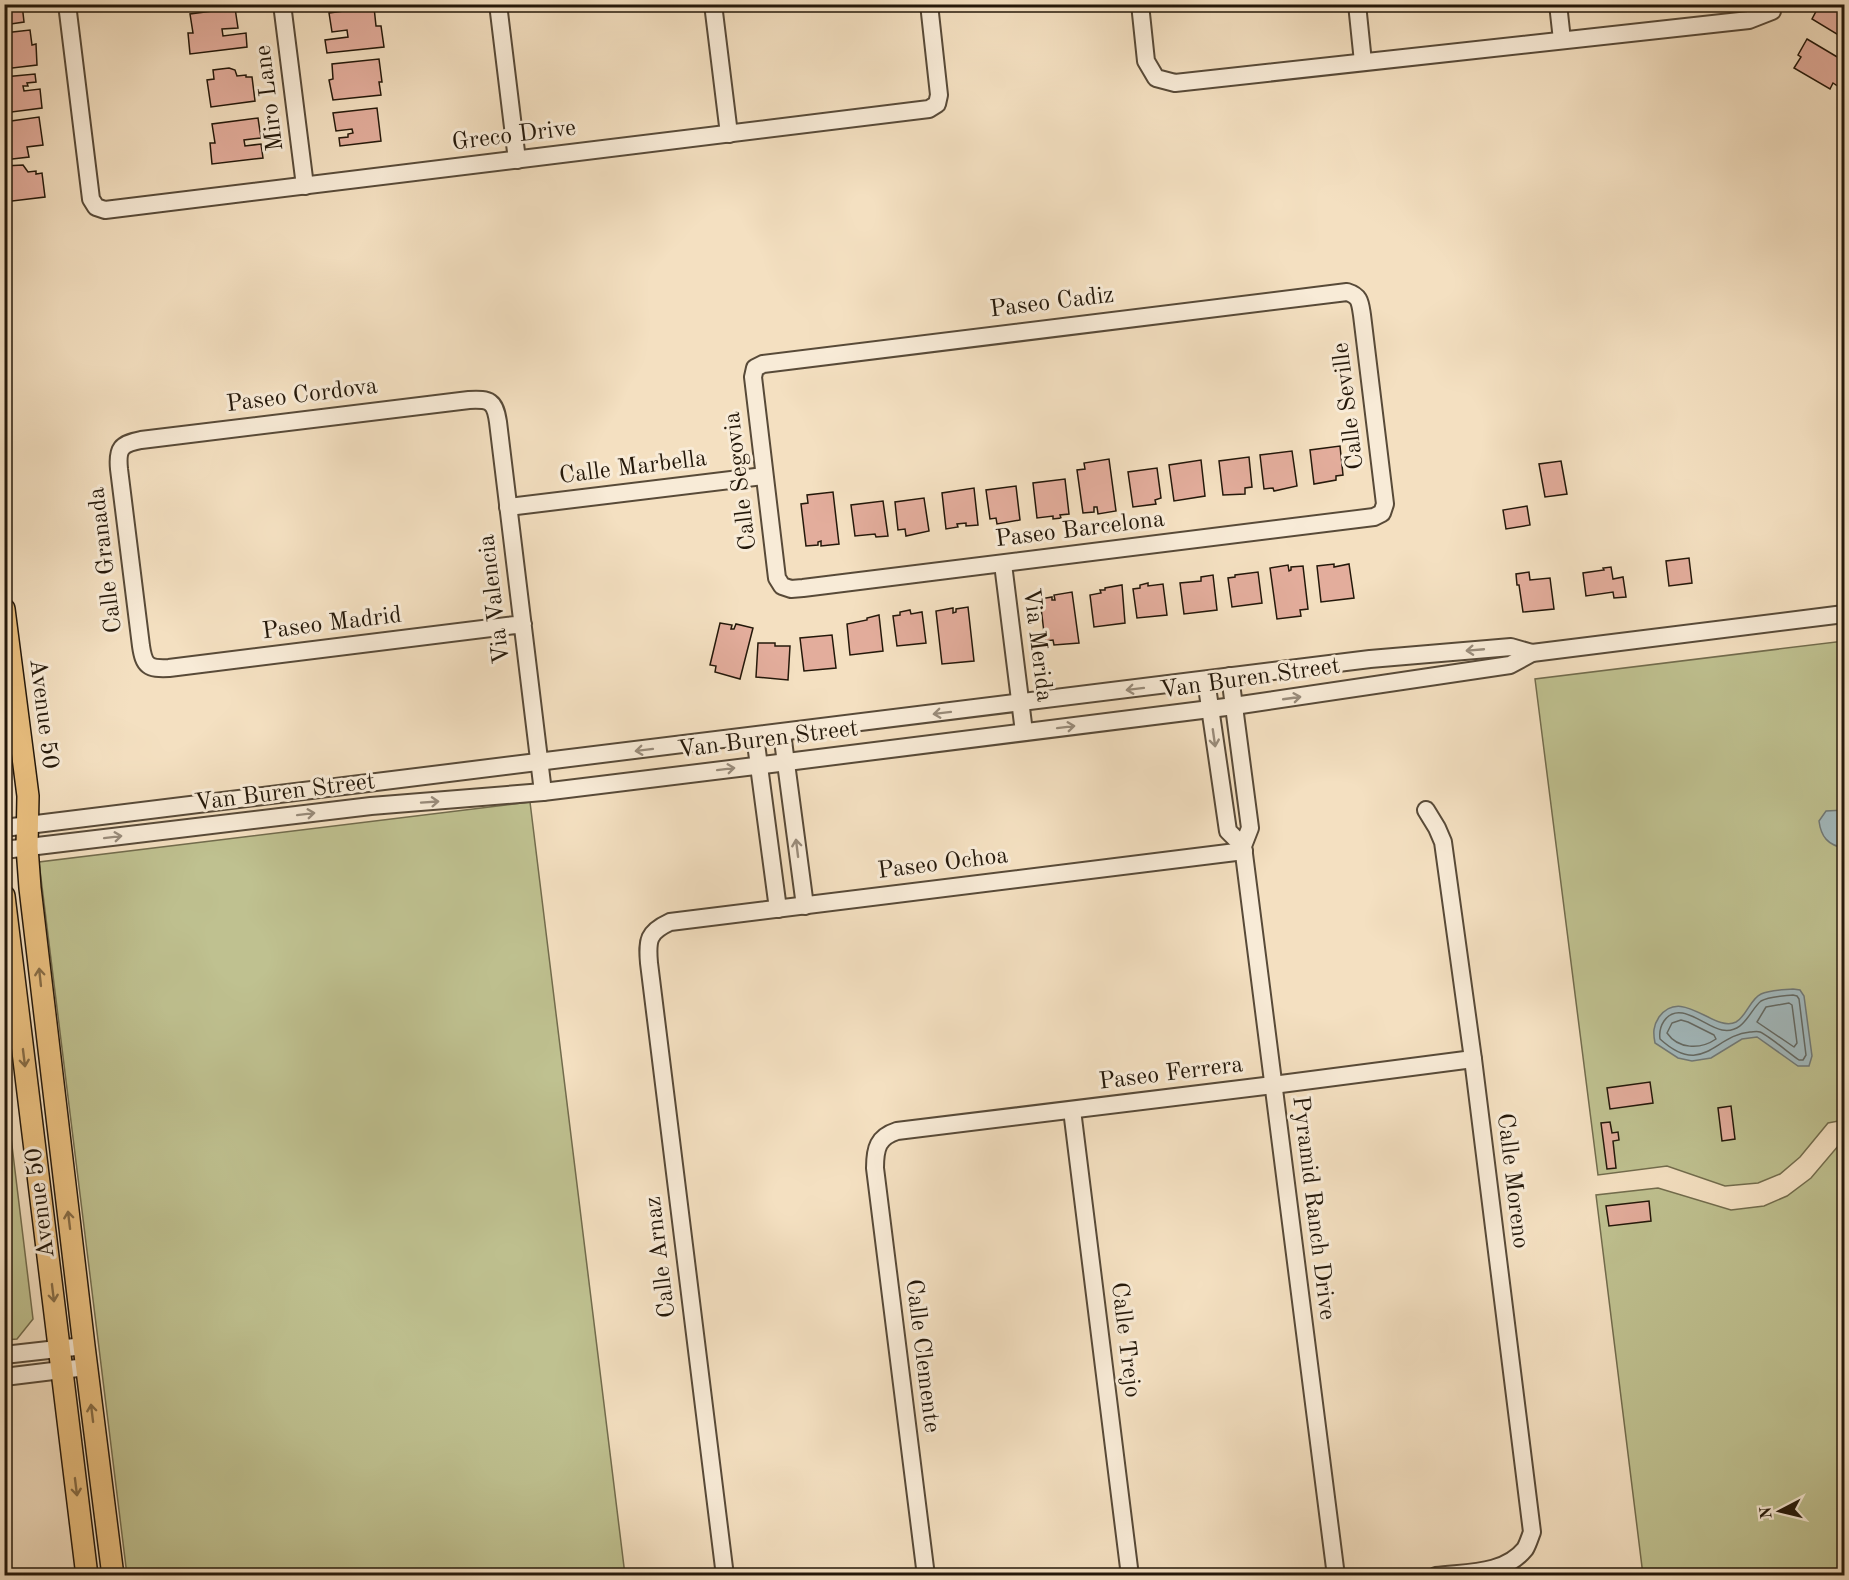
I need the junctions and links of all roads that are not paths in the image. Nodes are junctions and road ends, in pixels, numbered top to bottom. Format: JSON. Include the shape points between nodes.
{"nodes":[{"id":1,"x":67,"y":4,"type":"edge"},
{"id":2,"x":282,"y":4,"type":"edge"},
{"id":3,"x":498,"y":4,"type":"edge"},
{"id":4,"x":713,"y":4,"type":"edge"},
{"id":5,"x":929,"y":4,"type":"edge"},
{"id":6,"x":1140,"y":4,"type":"edge"},
{"id":7,"x":1357,"y":4,"type":"edge"},
{"id":8,"x":1558,"y":4,"type":"edge"},
{"id":9,"x":1771,"y":4,"type":"edge"},
{"id":10,"x":1562,"y":40,"type":"junction"},
{"id":11,"x":1363,"y":62,"type":"junction"},
{"id":12,"x":729,"y":134,"type":"junction"},
{"id":13,"x":517,"y":160,"type":"junction"},
{"id":14,"x":305,"y":186,"type":"junction"},
{"id":15,"x":1355,"y":295,"type":"joint"},
{"id":16,"x":755,"y":368,"type":"joint"},
{"id":17,"x":491,"y":402,"type":"joint"},
{"id":18,"x":121,"y":447,"type":"joint"},
{"id":19,"x":764,"y":476,"type":"junction"},
{"id":20,"x":508,"y":507,"type":"junction"},
{"id":21,"x":1382,"y":513,"type":"joint"},
{"id":22,"x":1003,"y":564,"type":"junction"},
{"id":23,"x":782,"y":586,"type":"joint"},
{"id":24,"x":4,"y":609,"type":"edge"},
{"id":25,"x":1845,"y":614,"type":"edge"},
{"id":26,"x":522,"y":624,"type":"junction"},
{"id":27,"x":1532,"y":653,"type":"junction"},
{"id":28,"x":4,"y":656,"type":"edge"},
{"id":29,"x":148,"y":666,"type":"joint"},
{"id":30,"x":1230,"y":676,"type":"junction"},
{"id":31,"x":1206,"y":680,"type":"junction"},
{"id":32,"x":14,"y":685,"type":"junction"},
{"id":33,"x":1020,"y":703,"type":"junction"},
{"id":34,"x":1234,"y":706,"type":"junction"},
{"id":35,"x":1210,"y":709,"type":"junction"},
{"id":36,"x":1024,"y":732,"type":"junction"},
{"id":37,"x":782,"y":733,"type":"junction"},
{"id":38,"x":755,"y":736,"type":"junction"},
{"id":39,"x":539,"y":761,"type":"junction"},
{"id":40,"x":787,"y":762,"type":"junction"},
{"id":41,"x":759,"y":765,"type":"junction"},
{"id":42,"x":543,"y":792,"type":"junction"},
{"id":43,"x":1426,"y":810,"type":"dead end"},
{"id":44,"x":27,"y":826,"type":"junction"},
{"id":45,"x":4,"y":828,"type":"edge"},
{"id":46,"x":27,"y":847,"type":"junction"},
{"id":47,"x":1244,"y":849,"type":"junction"},
{"id":48,"x":4,"y":850,"type":"edge"},
{"id":49,"x":4,"y":896,"type":"edge"},
{"id":50,"x":805,"y":906,"type":"junction"},
{"id":51,"x":778,"y":909,"type":"junction"},
{"id":52,"x":652,"y":933,"type":"joint"},
{"id":53,"x":1473,"y":1059,"type":"junction"},
{"id":54,"x":1273,"y":1085,"type":"junction"},
{"id":55,"x":1072,"y":1110,"type":"junction"},
{"id":56,"x":880,"y":1142,"type":"joint"},
{"id":57,"x":84,"y":1346,"type":"junction"},
{"id":58,"x":60,"y":1349,"type":"junction"},
{"id":59,"x":4,"y":1355,"type":"edge"},
{"id":60,"x":86,"y":1367,"type":"junction"},
{"id":61,"x":62,"y":1370,"type":"junction"},
{"id":62,"x":4,"y":1377,"type":"edge"},
{"id":63,"x":87,"y":1575,"type":"edge"},
{"id":64,"x":113,"y":1575,"type":"edge"},
{"id":65,"x":725,"y":1575,"type":"edge"},
{"id":66,"x":926,"y":1575,"type":"edge"},
{"id":67,"x":1130,"y":1575,"type":"edge"},
{"id":68,"x":1336,"y":1575,"type":"edge"},
{"id":69,"x":1436,"y":1575,"type":"edge"}],
"edges":[{"from":1,"to":14,"type":"street","name":"Greco Drive","via":[[89,187],[96,207],[117,209]]},
{"from":2,"to":14,"type":"street","name":"Miro Lane"},
{"from":3,"to":13,"type":"street"},
{"from":4,"to":12,"type":"street"},
{"from":5,"to":12,"type":"street","name":"Greco Drive","via":[[939,83],[937,104],[916,111]]},
{"from":6,"to":11,"type":"street","via":[[1146,61],[1156,78],[1175,83]]},
{"from":7,"to":11,"type":"street"},
{"from":8,"to":10,"type":"street"},
{"from":9,"to":10,"type":"street","via":[[1772,11],[1749,20]]},
{"from":10,"to":11,"type":"street"},
{"from":12,"to":13,"type":"street","name":"Greco Drive"},
{"from":13,"to":14,"type":"street","name":"Greco Drive"},
{"from":15,"to":16,"type":"street","name":"Paseo Cadiz","via":[[1334,293],[769,362]]},
{"from":15,"to":21,"type":"street","name":"Calle Seville","via":[[1362,315],[1384,491]]},
{"from":16,"to":19,"type":"street","name":"Calle Segovia","via":[[753,384]]},
{"from":17,"to":18,"type":"street","name":"Paseo Cordova","via":[[470,400],[175,436]]},
{"from":17,"to":20,"type":"street","name":"Via Valencia","via":[[496,410]]},
{"from":18,"to":29,"type":"street","name":"Calle Granada","via":[[118,456],[125,516],[142,652]]},
{"from":19,"to":20,"type":"street","name":"Calle Marbella"},
{"from":19,"to":23,"type":"street","name":"Calle Segovia","via":[[775,566]]},
{"from":20,"to":26,"type":"street","name":"Via Valencia"},
{"from":21,"to":22,"type":"street","name":"Paseo Barcelona","via":[[1362,519]]},
{"from":22,"to":23,"type":"street","name":"Paseo Barcelona","via":[[803,588]]},
{"from":22,"to":33,"type":"street","name":"Via Merida"},
{"from":24,"to":32,"type":"main road","name":"Avenue 50"},
{"from":25,"to":27,"type":"street","name":"Van Buren Street"},
{"from":26,"to":29,"type":"street","name":"Paseo Madrid","via":[[169,668]]},
{"from":26,"to":39,"type":"street","name":"Via Valencia"},
{"from":27,"to":30,"type":"street","name":"Van Buren Street","one_way":true,"via":[[1511,647]]},
{"from":34,"to":27,"type":"street","name":"Van Buren Street","one_way":true,"via":[[1510,665]]},
{"from":28,"to":32,"type":"main road"},
{"from":30,"to":31,"type":"street","name":"Van Buren Street"},
{"from":30,"to":34,"type":"street","name":"Pyramid Ranch Drive"},
{"from":31,"to":33,"type":"street","name":"Van Buren Street","one_way":true},
{"from":31,"to":35,"type":"street","name":"Pyramid Ranch Drive"},
{"from":32,"to":44,"type":"main road","name":"Avenue 50","via":[[28,796]]},
{"from":33,"to":36,"type":"street","name":"Via Merida"},
{"from":33,"to":37,"type":"street","name":"Van Buren Street","one_way":true},
{"from":34,"to":35,"type":"street","name":"Van Buren Street"},
{"from":34,"to":47,"type":"street","name":"Pyramid Ranch Drive","via":[[1250,828]]},
{"from":36,"to":35,"type":"street","name":"Van Buren Street","one_way":true},
{"from":35,"to":47,"type":"street","name":"Pyramid Ranch Drive","one_way":true,"via":[[1228,831]]},
{"from":36,"to":40,"type":"street","name":"Van Buren Street"},
{"from":37,"to":38,"type":"street","name":"Van Buren Street"},
{"from":37,"to":40,"type":"street"},
{"from":38,"to":39,"type":"street","name":"Van Buren Street","one_way":true},
{"from":38,"to":41,"type":"street"},
{"from":39,"to":42,"type":"street","name":"Via Valencia"},
{"from":39,"to":44,"type":"street","name":"Van Buren Street"},
{"from":40,"to":41,"type":"street","name":"Van Buren Street"},
{"from":50,"to":40,"type":"street","one_way":true},
{"from":42,"to":41,"type":"street","name":"Van Buren Street","one_way":true},
{"from":41,"to":51,"type":"street"},
{"from":46,"to":42,"type":"street","name":"Van Buren Street","one_way":true,"via":[[371,806]]},
{"from":43,"to":53,"type":"street","name":"Calle Moreno","via":[[1443,842]]},
{"from":44,"to":45,"type":"street","name":"Van Buren Street"},
{"from":44,"to":46,"type":"main road","name":"Avenue 50"},
{"from":46,"to":48,"type":"street","name":"Van Buren Street"},
{"from":57,"to":46,"type":"main road","name":"Avenue 50","one_way":true},
{"from":47,"to":50,"type":"street","name":"Paseo Ochoa"},
{"from":47,"to":54,"type":"street","name":"Pyramid Ranch Drive"},
{"from":49,"to":58,"type":"main road","name":"Avenue 50","one_way":true},
{"from":50,"to":51,"type":"street","name":"Paseo Ochoa"},
{"from":51,"to":52,"type":"street","name":"Paseo Ochoa","via":[[670,922]]},
{"from":52,"to":65,"type":"street","name":"Calle Arnaz","via":[[649,963]]},
{"from":53,"to":54,"type":"street","name":"Paseo Ferrera"},
{"from":53,"to":69,"type":"street","name":"Calle Moreno","via":[[1532,1532],[1526,1547],[1507,1564]]},
{"from":54,"to":55,"type":"street","name":"Paseo Ferrera"},
{"from":54,"to":68,"type":"street","name":"Pyramid Ranch Drive"},
{"from":55,"to":56,"type":"street","name":"Paseo Ferrera","via":[[897,1131]]},
{"from":55,"to":67,"type":"street","name":"Calle Trejo"},
{"from":56,"to":66,"type":"street","name":"Calle Clemente","via":[[875,1168]]},
{"from":57,"to":58,"type":"street"},
{"from":57,"to":60,"type":"main road","name":"Avenue 50"},
{"from":58,"to":59,"type":"street"},
{"from":58,"to":61,"type":"main road","name":"Avenue 50"},
{"from":60,"to":61,"type":"street"},
{"from":64,"to":60,"type":"main road","name":"Avenue 50","one_way":true},
{"from":61,"to":62,"type":"street"},
{"from":61,"to":63,"type":"main road","name":"Avenue 50","one_way":true}]}
